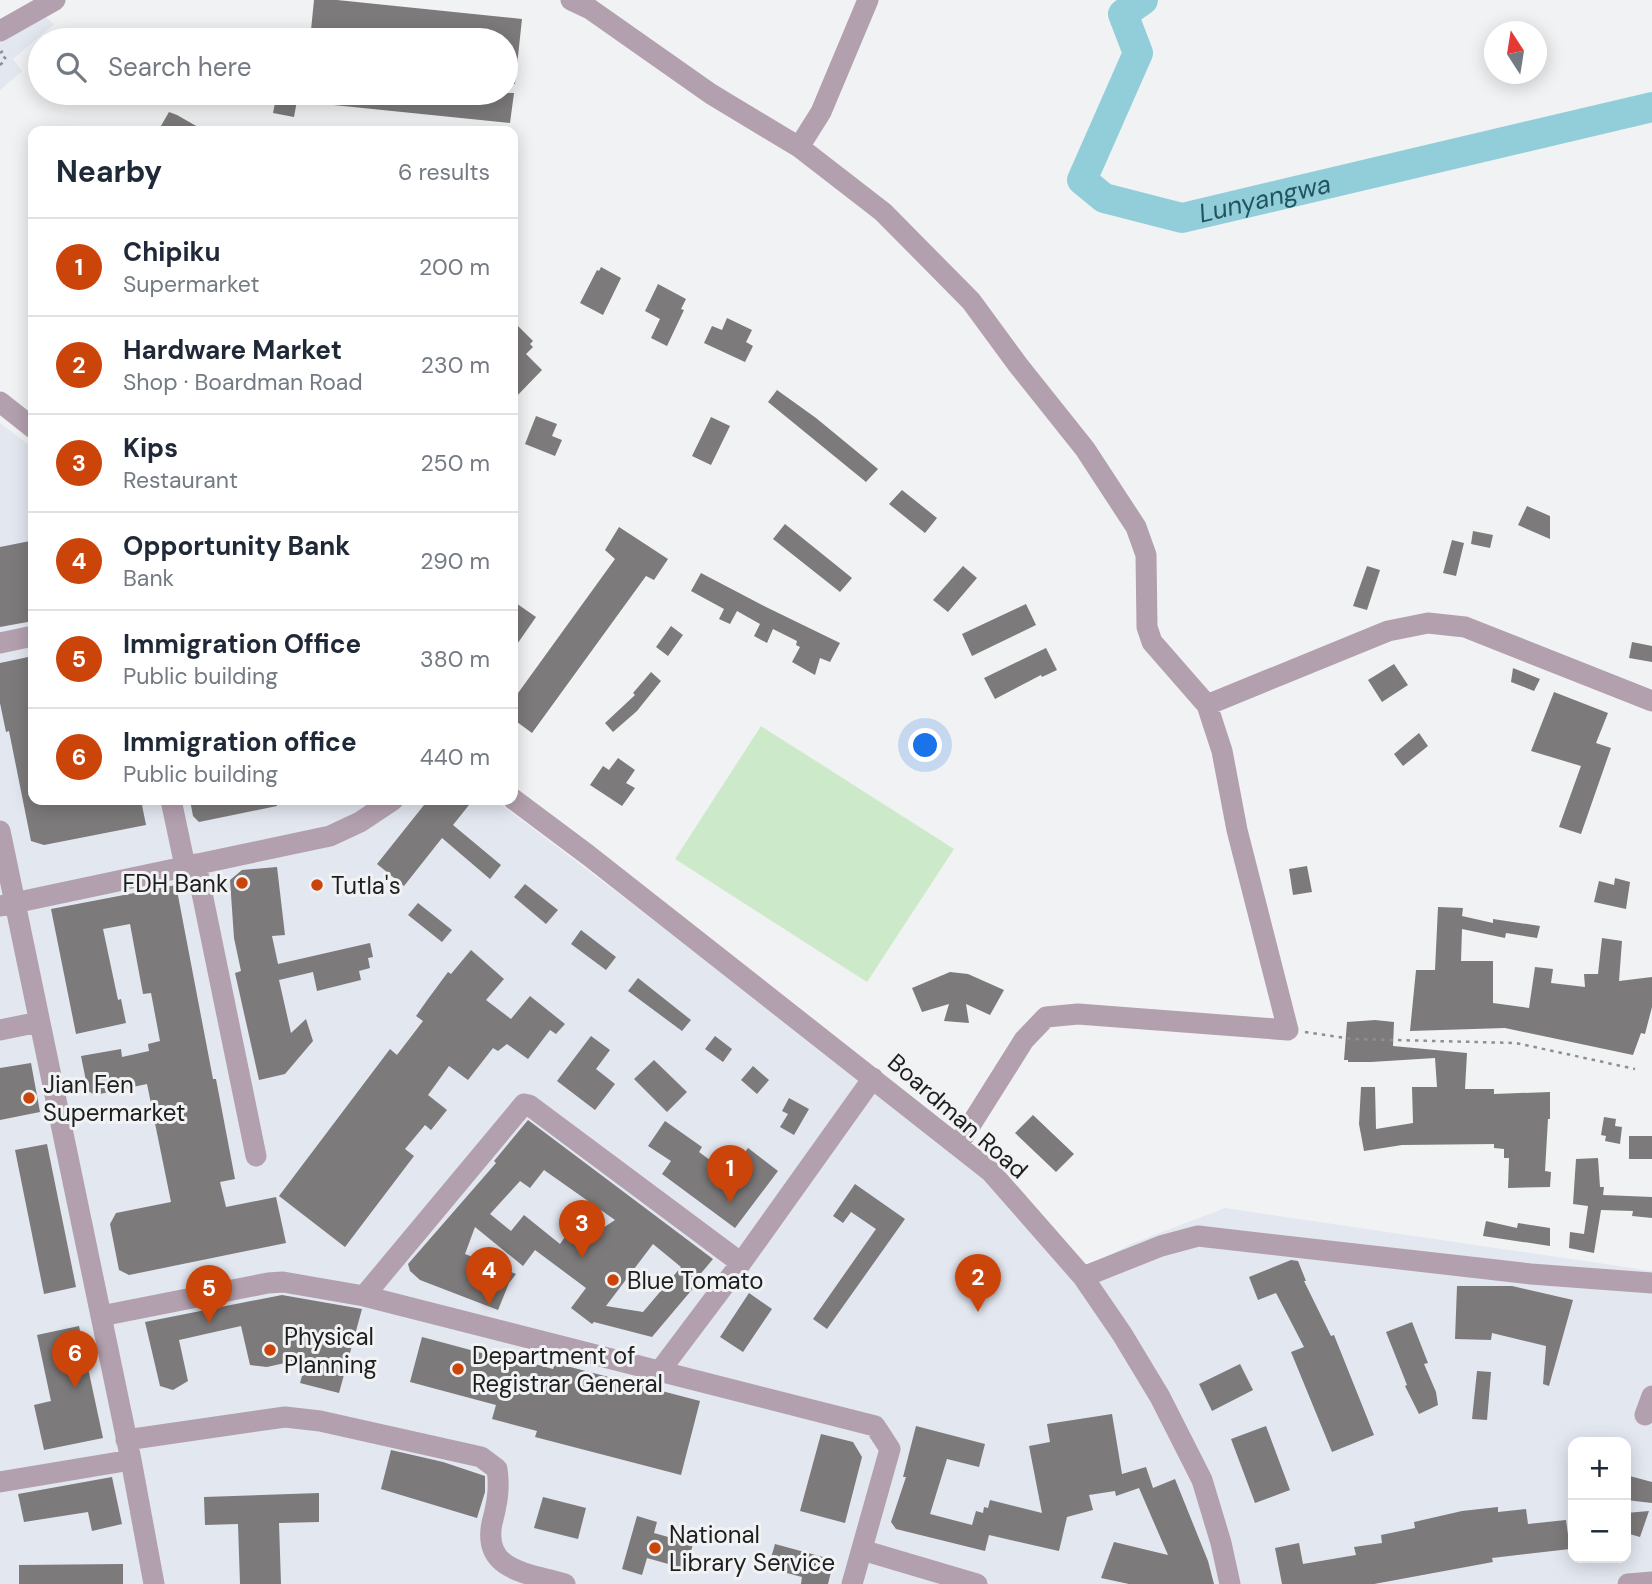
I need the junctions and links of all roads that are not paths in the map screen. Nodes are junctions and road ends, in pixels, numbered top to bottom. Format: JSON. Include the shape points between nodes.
{"nodes":[{"id":1,"x":55,"y":0,"type":"edge"},
{"id":2,"x":571,"y":0,"type":"edge"},
{"id":3,"x":868,"y":0,"type":"edge"},
{"id":4,"x":0,"y":31,"type":"edge"},
{"id":5,"x":799,"y":146,"type":"junction"},
{"id":6,"x":0,"y":402,"type":"edge"},
{"id":7,"x":28,"y":424,"type":"edge"},
{"id":8,"x":28,"y":637,"type":"edge"},
{"id":9,"x":0,"y":643,"type":"edge"},
{"id":10,"x":1652,"y":701,"type":"edge"},
{"id":11,"x":1207,"y":705,"type":"junction"},
{"id":12,"x":518,"y":803,"type":"edge"},
{"id":13,"x":173,"y":805,"type":"edge"},
{"id":14,"x":386,"y":805,"type":"edge"},
{"id":15,"x":0,"y":831,"type":"edge"},
{"id":16,"x":191,"y":865,"type":"junction"},
{"id":17,"x":8,"y":905,"type":"edge"},
{"id":18,"x":39,"y":1022,"type":"junction"},
{"id":19,"x":0,"y":1030,"type":"edge"},
{"id":20,"x":873,"y":1078,"type":"junction"},
{"id":21,"x":957,"y":1145,"type":"junction"},
{"id":22,"x":256,"y":1156,"type":"dead end"},
{"id":23,"x":741,"y":1263,"type":"junction"},
{"id":24,"x":1083,"y":1277,"type":"junction"},
{"id":25,"x":1652,"y":1283,"type":"edge"},
{"id":26,"x":364,"y":1296,"type":"junction"},
{"id":27,"x":101,"y":1316,"type":"junction"},
{"id":28,"x":659,"y":1372,"type":"junction"},
{"id":29,"x":129,"y":1450,"type":"junction"},
{"id":30,"x":0,"y":1482,"type":"edge"},
{"id":31,"x":862,"y":1550,"type":"junction"},
{"id":32,"x":1652,"y":1582,"type":"edge"},
{"id":33,"x":154,"y":1584,"type":"edge"},
{"id":34,"x":565,"y":1584,"type":"edge"},
{"id":35,"x":852,"y":1584,"type":"edge"},
{"id":36,"x":976,"y":1584,"type":"edge"},
{"id":37,"x":1230,"y":1584,"type":"edge"},
{"id":38,"x":1628,"y":1584,"type":"edge"}],
"edges":[{"from":1,"to":4,"type":"street"},
{"from":2,"to":5,"type":"street","via":[[711,94]]},
{"from":3,"to":5,"type":"street","via":[[821,112]]},
{"from":5,"to":11,"type":"street","via":[[883,212],[971,302],[1085,449],[1136,527],[1146,555],[1147,627],[1152,642]]},
{"from":6,"to":7,"type":"street"},
{"from":8,"to":9,"type":"street"},
{"from":10,"to":11,"type":"street","via":[[1465,628],[1428,623],[1388,631]]},
{"from":11,"to":21,"type":"street","via":[[1288,1030],[1078,1014],[1046,1017],[1024,1040]]},
{"from":12,"to":20,"type":"street","name":"Boardman Road"},
{"from":13,"to":16,"type":"street"},
{"from":14,"to":16,"type":"street","via":[[330,836]]},
{"from":15,"to":17,"type":"street"},
{"from":16,"to":17,"type":"street"},
{"from":16,"to":22,"type":"street"},
{"from":17,"to":18,"type":"street"},
{"from":18,"to":19,"type":"street"},
{"from":18,"to":27,"type":"street"},
{"from":20,"to":21,"type":"street","name":"Boardman Road"},
{"from":20,"to":23,"type":"street"},
{"from":21,"to":24,"type":"street","name":"Boardman Road","via":[[991,1172]]},
{"from":23,"to":26,"type":"street","via":[[524,1104]]},
{"from":23,"to":28,"type":"street"},
{"from":24,"to":25,"type":"street","via":[[1161,1245],[1198,1236],[1531,1274]]},
{"from":24,"to":37,"type":"street","name":"Boardman Road","via":[[1160,1396],[1202,1480]]},
{"from":26,"to":27,"type":"street","via":[[268,1283]]},
{"from":26,"to":28,"type":"street"},
{"from":27,"to":29,"type":"street"},
{"from":28,"to":31,"type":"street","via":[[875,1426],[890,1449]]},
{"from":29,"to":30,"type":"street"},
{"from":29,"to":33,"type":"street"},
{"from":29,"to":34,"type":"street","via":[[285,1417],[481,1457],[497,1469],[500,1488],[489,1537],[494,1555],[508,1567]]},
{"from":31,"to":35,"type":"street"},
{"from":31,"to":36,"type":"street"},
{"from":32,"to":38,"type":"street"}]}
